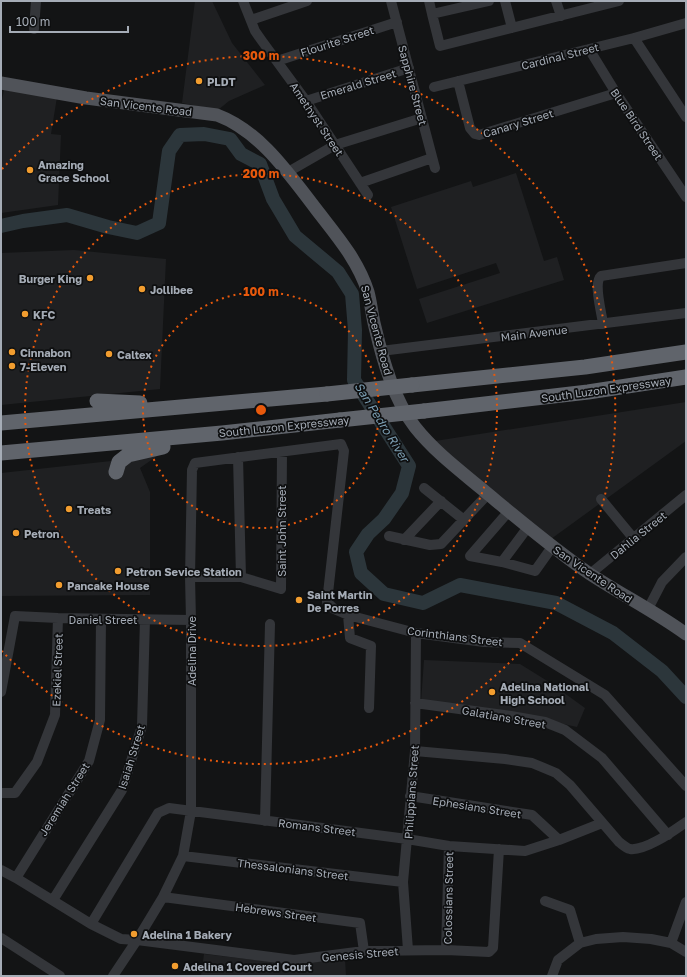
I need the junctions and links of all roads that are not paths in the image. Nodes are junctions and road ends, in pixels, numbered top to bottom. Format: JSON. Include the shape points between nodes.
{"nodes":[{"id":1,"x":36,"y":1,"type":"edge"},
{"id":2,"x":244,"y":1,"type":"edge"},
{"id":3,"x":307,"y":1,"type":"edge"},
{"id":4,"x":391,"y":1,"type":"edge"},
{"id":5,"x":429,"y":1,"type":"edge"},
{"id":6,"x":489,"y":1,"type":"edge"},
{"id":7,"x":505,"y":1,"type":"edge"},
{"id":8,"x":556,"y":1,"type":"edge"},
{"id":9,"x":619,"y":1,"type":"edge"},
{"id":10,"x":432,"y":14,"type":"junction"},
{"id":11,"x":561,"y":16,"type":"junction"},
{"id":12,"x":251,"y":20,"type":"junction"},
{"id":13,"x":397,"y":22,"type":"junction"},
{"id":14,"x":686,"y":22,"type":"edge"},
{"id":15,"x":512,"y":28,"type":"junction"},
{"id":16,"x":34,"y":29,"type":"dead end"},
{"id":17,"x":634,"y":38,"type":"junction"},
{"id":18,"x":589,"y":49,"type":"junction"},
{"id":19,"x":277,"y":61,"type":"junction"},
{"id":20,"x":409,"y":68,"type":"junction"},
{"id":21,"x":458,"y":81,"type":"junction"},
{"id":22,"x":1,"y":83,"type":"edge"},
{"id":23,"x":434,"y":87,"type":"dead end"},
{"id":24,"x":616,"y":93,"type":"junction"},
{"id":25,"x":306,"y":101,"type":"junction"},
{"id":26,"x":686,"y":117,"type":"edge"},
{"id":27,"x":422,"y":118,"type":"junction"},
{"id":28,"x":335,"y":145,"type":"junction"},
{"id":29,"x":432,"y":158,"type":"junction"},
{"id":30,"x":435,"y":168,"type":"dead end"},
{"id":31,"x":288,"y":172,"type":"junction"},
{"id":32,"x":360,"y":183,"type":"junction"},
{"id":33,"x":368,"y":195,"type":"dead end"},
{"id":34,"x":686,"y":197,"type":"edge"},
{"id":35,"x":686,"y":263,"type":"edge"},
{"id":36,"x":686,"y":313,"type":"edge"},
{"id":37,"x":603,"y":324,"type":"junction"},
{"id":38,"x":381,"y":351,"type":"junction"},
{"id":39,"x":686,"y":352,"type":"edge"},
{"id":40,"x":686,"y":377,"type":"edge"},
{"id":41,"x":97,"y":401,"type":"dead end"},
{"id":42,"x":220,"y":404,"type":"junction"},
{"id":43,"x":1,"y":423,"type":"edge"},
{"id":44,"x":222,"y":433,"type":"junction"},
{"id":45,"x":344,"y":451,"type":"joint"},
{"id":46,"x":282,"y":452,"type":"junction"},
{"id":47,"x":1,"y":453,"type":"edge"},
{"id":48,"x":238,"y":458,"type":"junction"},
{"id":49,"x":116,"y":472,"type":"dead end"},
{"id":50,"x":424,"y":488,"type":"dead end"},
{"id":51,"x":488,"y":494,"type":"junction"},
{"id":52,"x":686,"y":495,"type":"edge"},
{"id":53,"x":601,"y":499,"type":"dead end"},
{"id":54,"x":441,"y":501,"type":"junction"},
{"id":55,"x":509,"y":511,"type":"junction"},
{"id":56,"x":464,"y":520,"type":"junction"},
{"id":57,"x":528,"y":527,"type":"junction"},
{"id":58,"x":389,"y":536,"type":"dead end"},
{"id":59,"x":634,"y":539,"type":"junction"},
{"id":60,"x":404,"y":540,"type":"junction"},
{"id":61,"x":552,"y":547,"type":"junction"},
{"id":62,"x":686,"y":557,"type":"edge"},
{"id":63,"x":502,"y":562,"type":"junction"},
{"id":64,"x":590,"y":574,"type":"junction"},
{"id":65,"x":190,"y":577,"type":"junction"},
{"id":66,"x":241,"y":577,"type":"junction"},
{"id":67,"x":648,"y":609,"type":"junction"},
{"id":68,"x":348,"y":615,"type":"junction"},
{"id":69,"x":58,"y":618,"type":"junction"},
{"id":70,"x":101,"y":619,"type":"junction"},
{"id":71,"x":145,"y":619,"type":"junction"},
{"id":72,"x":192,"y":620,"type":"junction"},
{"id":73,"x":270,"y":624,"type":"dead end"},
{"id":74,"x":416,"y":633,"type":"junction"},
{"id":75,"x":686,"y":634,"type":"edge"},
{"id":76,"x":1,"y":692,"type":"edge"},
{"id":77,"x":415,"y":703,"type":"junction"},
{"id":78,"x":369,"y":708,"type":"dead end"},
{"id":79,"x":415,"y":751,"type":"junction"},
{"id":80,"x":686,"y":786,"type":"edge"},
{"id":81,"x":1,"y":793,"type":"edge"},
{"id":82,"x":410,"y":796,"type":"junction"},
{"id":83,"x":191,"y":811,"type":"junction"},
{"id":84,"x":265,"y":820,"type":"junction"},
{"id":85,"x":686,"y":822,"type":"edge"},
{"id":86,"x":602,"y":823,"type":"junction"},
{"id":87,"x":668,"y":835,"type":"junction"},
{"id":88,"x":407,"y":839,"type":"junction"},
{"id":89,"x":559,"y":840,"type":"junction"},
{"id":90,"x":449,"y":846,"type":"junction"},
{"id":91,"x":499,"y":849,"type":"junction"},
{"id":92,"x":183,"y":856,"type":"junction"},
{"id":93,"x":1,"y":870,"type":"edge"},
{"id":94,"x":16,"y":878,"type":"junction"},
{"id":95,"x":403,"y":882,"type":"junction"},
{"id":96,"x":163,"y":896,"type":"junction"},
{"id":97,"x":53,"y":900,"type":"junction"},
{"id":98,"x":545,"y":901,"type":"dead end"},
{"id":99,"x":686,"y":902,"type":"edge"},
{"id":100,"x":91,"y":924,"type":"junction"},
{"id":101,"x":1,"y":938,"type":"edge"},
{"id":102,"x":137,"y":940,"type":"junction"},
{"id":103,"x":580,"y":943,"type":"junction"},
{"id":104,"x":671,"y":943,"type":"junction"},
{"id":105,"x":408,"y":950,"type":"junction"},
{"id":106,"x":446,"y":950,"type":"junction"},
{"id":107,"x":364,"y":951,"type":"junction"},
{"id":108,"x":686,"y":952,"type":"edge"},
{"id":109,"x":57,"y":975,"type":"edge"},
{"id":110,"x":113,"y":976,"type":"edge"},
{"id":111,"x":552,"y":976,"type":"edge"}],
"edges":[{"from":1,"to":16,"type":"street"},
{"from":2,"to":12,"type":"street","name":"Amethyst Street"},
{"from":3,"to":12,"type":"street"},
{"from":4,"to":13,"type":"street","name":"Sapphire Street"},
{"from":5,"to":10,"type":"street"},
{"from":6,"to":10,"type":"street"},
{"from":7,"to":15,"type":"street"},
{"from":8,"to":11,"type":"street"},
{"from":9,"to":11,"type":"street"},
{"from":10,"to":15,"type":"street","via":[[440,46]]},
{"from":11,"to":15,"type":"street"},
{"from":12,"to":19,"type":"street","name":"Amethyst Street","via":[[255,31]]},
{"from":13,"to":19,"type":"street","name":"Flourite Street"},
{"from":13,"to":20,"type":"street","name":"Sapphire Street"},
{"from":14,"to":17,"type":"street","name":"Cardinal Street"},
{"from":17,"to":18,"type":"street","name":"Cardinal Street"},
{"from":17,"to":26,"type":"street"},
{"from":18,"to":21,"type":"street","name":"Cardinal Street"},
{"from":18,"to":24,"type":"street","name":"Blue Bird Street"},
{"from":19,"to":25,"type":"street","name":"Amethyst Street"},
{"from":20,"to":25,"type":"street","name":"Emerald Street"},
{"from":20,"to":27,"type":"street","name":"Sapphire Street"},
{"from":21,"to":23,"type":"street","name":"Cardinal Street"},
{"from":21,"to":24,"type":"street","name":"Canary Street","via":[[470,128],[479,135]]},
{"from":22,"to":31,"type":"main road","name":"San Vicente Road","via":[[86,98],[217,115],[257,140]]},
{"from":24,"to":34,"type":"street","name":"Blue Bird Street"},
{"from":25,"to":28,"type":"street","name":"Amethyst Street"},
{"from":27,"to":28,"type":"street"},
{"from":27,"to":29,"type":"street","name":"Sapphire Street"},
{"from":28,"to":31,"type":"street"},
{"from":28,"to":32,"type":"street","name":"Amethyst Street"},
{"from":29,"to":30,"type":"street","name":"Sapphire Street"},
{"from":29,"to":32,"type":"street"},
{"from":31,"to":38,"type":"main road","name":"San Vicente Road","via":[[346,247],[360,271],[368,292]]},
{"from":32,"to":33,"type":"street","name":"Amethyst Street"},
{"from":35,"to":37,"type":"street","via":[[598,278]]},
{"from":36,"to":37,"type":"street","name":"Main Avenue"},
{"from":37,"to":38,"type":"street","name":"Main Avenue"},
{"from":38,"to":51,"type":"main road","name":"San Vicente Road","via":[[399,400],[415,427],[440,454]]},
{"from":39,"to":42,"type":"highway","bridge":true,"via":[[585,367]]},
{"from":40,"to":44,"type":"highway","name":"South Luzon Expressway","bridge":true,"via":[[588,392]]},
{"from":41,"to":42,"type":"highway","via":[[180,401]]},
{"from":42,"to":43,"type":"highway"},
{"from":44,"to":47,"type":"highway","name":"South Luzon Expressway"},
{"from":44,"to":49,"type":"highway","via":[[128,455],[120,462]]},
{"from":45,"to":46,"type":"street","name":"Adelina Drive","via":[[341,444]]},
{"from":45,"to":68,"type":"street","name":"Corinthians Street","via":[[327,602],[334,609]]},
{"from":46,"to":48,"type":"street","name":"Adelina Drive"},
{"from":46,"to":66,"type":"street","name":"Saint John Street","via":[[281,589]]},
{"from":48,"to":65,"type":"street","name":"Adelina Drive","via":[[195,463],[192,470]]},
{"from":48,"to":66,"type":"street"},
{"from":50,"to":54,"type":"street"},
{"from":51,"to":55,"type":"main road","name":"San Vicente Road"},
{"from":51,"to":56,"type":"street"},
{"from":52,"to":59,"type":"street","name":"Dahlia Street"},
{"from":53,"to":59,"type":"street"},
{"from":54,"to":56,"type":"street"},
{"from":54,"to":60,"type":"street"},
{"from":55,"to":57,"type":"main road","name":"San Vicente Road"},
{"from":55,"to":63,"type":"street","via":[[470,556]]},
{"from":56,"to":60,"type":"street","via":[[441,544],[430,545]]},
{"from":57,"to":61,"type":"main road","name":"San Vicente Road"},
{"from":57,"to":63,"type":"street"},
{"from":58,"to":60,"type":"street"},
{"from":59,"to":64,"type":"street","name":"Dahlia Street"},
{"from":61,"to":63,"type":"street","via":[[535,571]]},
{"from":61,"to":64,"type":"main road","name":"San Vicente Road"},
{"from":62,"to":67,"type":"street","via":[[662,582]]},
{"from":64,"to":67,"type":"main road","name":"San Vicente Road"},
{"from":65,"to":66,"type":"street","name":"Saint John Street"},
{"from":65,"to":72,"type":"street","name":"Adelina Drive"},
{"from":67,"to":75,"type":"main road","name":"San Vicente Road"},
{"from":68,"to":74,"type":"street","name":"Corinthians Street"},
{"from":68,"to":78,"type":"street","via":[[350,638],[371,646]]},
{"from":69,"to":70,"type":"street","name":"Daniel Street"},
{"from":69,"to":76,"type":"street","name":"Daniel Street","via":[[15,616]]},
{"from":69,"to":81,"type":"street","name":"Ezekiel Street","via":[[55,715],[36,762],[15,793]]},
{"from":70,"to":71,"type":"street","name":"Daniel Street"},
{"from":70,"to":94,"type":"street","name":"Jeremiah Street","via":[[100,720],[89,761]]},
{"from":71,"to":72,"type":"street","name":"Daniel Street"},
{"from":71,"to":97,"type":"street","name":"Isaiah Street","via":[[142,726],[122,790]]},
{"from":72,"to":83,"type":"street","name":"Adelina Drive"},
{"from":73,"to":84,"type":"street"},
{"from":74,"to":77,"type":"street","name":"Philippians Street"},
{"from":74,"to":80,"type":"street","name":"Corinthians Street","via":[[484,642],[520,642],[605,696]]},
{"from":77,"to":79,"type":"street","name":"Philippians Street"},
{"from":77,"to":87,"type":"street","name":"Galatians Street","via":[[545,722],[565,730],[602,758]]},
{"from":79,"to":82,"type":"street","name":"Philippians Street"},
{"from":79,"to":86,"type":"street","via":[[532,763],[556,773],[570,785]]},
{"from":82,"to":88,"type":"street","name":"Philippians Street"},
{"from":82,"to":89,"type":"street","name":"Ephesians Street","via":[[532,815]]},
{"from":83,"to":84,"type":"street","name":"Romans Street"},
{"from":83,"to":92,"type":"street","name":"Adelina Drive"},
{"from":83,"to":100,"type":"street","name":"Romans Street","via":[[169,808],[158,813]]},
{"from":84,"to":88,"type":"street","name":"Romans Street"},
{"from":85,"to":87,"type":"street"},
{"from":86,"to":87,"type":"street","via":[[619,842],[629,848],[639,849]]},
{"from":86,"to":89,"type":"street","name":"Romans Street"},
{"from":88,"to":90,"type":"street","name":"Romans Street"},
{"from":88,"to":95,"type":"street","name":"Philippians Street"},
{"from":89,"to":91,"type":"street","name":"Romans Street","via":[[525,851]]},
{"from":90,"to":91,"type":"street","name":"Romans Street"},
{"from":90,"to":106,"type":"street","name":"Colossians Street"},
{"from":91,"to":106,"type":"street","name":"Genesis Street","via":[[494,948],[489,952]]},
{"from":92,"to":95,"type":"street","name":"Thessalonians Street"},
{"from":92,"to":96,"type":"street","name":"Adelina Drive"},
{"from":93,"to":94,"type":"street","name":"Genesis Street"},
{"from":94,"to":97,"type":"street","name":"Genesis Street"},
{"from":95,"to":105,"type":"street","name":"Philippians Street"},
{"from":96,"to":102,"type":"street","name":"Adelina Drive"},
{"from":96,"to":107,"type":"street","name":"Hebrews Street","via":[[360,923]]},
{"from":97,"to":100,"type":"street","name":"Genesis Street"},
{"from":98,"to":103,"type":"street","via":[[570,910]]},
{"from":99,"to":104,"type":"street"},
{"from":100,"to":102,"type":"street","name":"Genesis Street","via":[[121,939]]},
{"from":101,"to":109,"type":"street"},
{"from":102,"to":107,"type":"street","name":"Genesis Street","via":[[294,960]]},
{"from":102,"to":110,"type":"street","name":"Adelina Drive"},
{"from":103,"to":104,"type":"street","via":[[623,937]]},
{"from":103,"to":111,"type":"street","via":[[558,960]]},
{"from":104,"to":108,"type":"street"},
{"from":105,"to":106,"type":"street","name":"Genesis Street"},
{"from":105,"to":107,"type":"street","name":"Genesis Street"}]}
